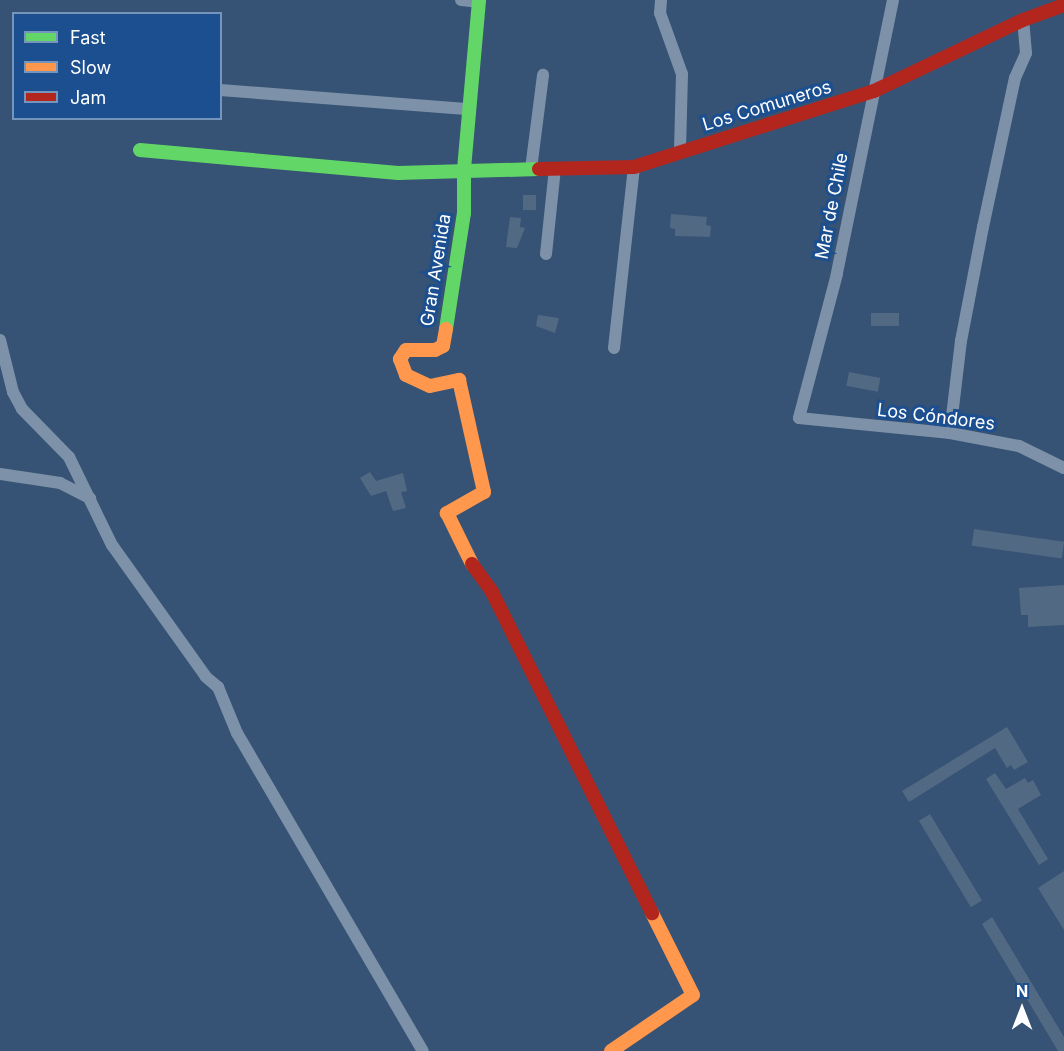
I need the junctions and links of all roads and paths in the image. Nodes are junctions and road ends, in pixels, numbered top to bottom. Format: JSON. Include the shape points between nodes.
{"nodes":[{"id":1,"x":461,"y":0,"type":"edge"},
{"id":2,"x":661,"y":0,"type":"edge"},
{"id":3,"x":893,"y":0,"type":"edge"},
{"id":4,"x":479,"y":1,"type":"edge"},
{"id":5,"x":1064,"y":5,"type":"edge"},
{"id":6,"x":1023,"y":20,"type":"junction"},
{"id":7,"x":543,"y":75,"type":"dead end"},
{"id":8,"x":222,"y":90,"type":"edge"},
{"id":9,"x":874,"y":91,"type":"junction"},
{"id":10,"x":469,"y":109,"type":"junction"},
{"id":11,"x":140,"y":150,"type":"dead end"},
{"id":12,"x":680,"y":152,"type":"junction"},
{"id":13,"x":634,"y":167,"type":"junction"},
{"id":14,"x":531,"y":168,"type":"junction"},
{"id":15,"x":555,"y":168,"type":"junction"},
{"id":16,"x":464,"y":169,"type":"junction"},
{"id":17,"x":546,"y":254,"type":"dead end"},
{"id":18,"x":0,"y":340,"type":"edge"},
{"id":19,"x":614,"y":348,"type":"dead end"},
{"id":20,"x":799,"y":418,"type":"joint"},
{"id":21,"x":950,"y":433,"type":"junction"},
{"id":22,"x":1064,"y":468,"type":"edge"},
{"id":23,"x":0,"y":474,"type":"edge"},
{"id":24,"x":90,"y":498,"type":"junction"},
{"id":25,"x":423,"y":1051,"type":"edge"},
{"id":26,"x":611,"y":1051,"type":"edge"}],
"edges":[{"from":1,"to":4,"type":"street"},
{"from":2,"to":12,"type":"street","via":[[660,14],[682,74]]},
{"from":3,"to":9,"type":"street","name":"Mar de Chile"},
{"from":4,"to":10,"type":"street","name":"Gran Avenida"},
{"from":5,"to":6,"type":"street","name":"Los Comuneros"},
{"from":6,"to":9,"type":"street","name":"Los Comuneros"},
{"from":6,"to":21,"type":"street","via":[[1026,53],[1016,78],[983,227],[961,341]]},
{"from":7,"to":14,"type":"street"},
{"from":8,"to":10,"type":"street"},
{"from":9,"to":12,"type":"street","name":"Los Comuneros"},
{"from":9,"to":20,"type":"street","name":"Mar de Chile","via":[[837,274]]},
{"from":10,"to":16,"type":"street","name":"Gran Avenida"},
{"from":11,"to":16,"type":"street","name":"Los Comuneros","via":[[163,149],[186,157],[212,154],[398,173]]},
{"from":12,"to":13,"type":"street","name":"Los Comuneros"},
{"from":13,"to":15,"type":"street","name":"Los Comuneros"},
{"from":13,"to":19,"type":"street"},
{"from":14,"to":15,"type":"street","name":"Los Comuneros"},
{"from":14,"to":16,"type":"street","name":"Los Comuneros"},
{"from":15,"to":17,"type":"street"},
{"from":16,"to":26,"type":"street","name":"Gran Avenida","via":[[464,213],[443,346],[435,350],[406,350],[400,359],[406,375],[430,386],[459,380],[484,492],[447,513],[474,567],[492,592],[693,994]]},
{"from":18,"to":24,"type":"street","via":[[13,393],[22,409],[69,457]]},
{"from":20,"to":21,"type":"street","name":"Los Cóndores"},
{"from":21,"to":22,"type":"street","name":"Los Cóndores","via":[[1018,446]]},
{"from":23,"to":24,"type":"street","via":[[60,483]]},
{"from":24,"to":25,"type":"street","via":[[112,545],[206,677],[218,687],[243,743]]}]}
